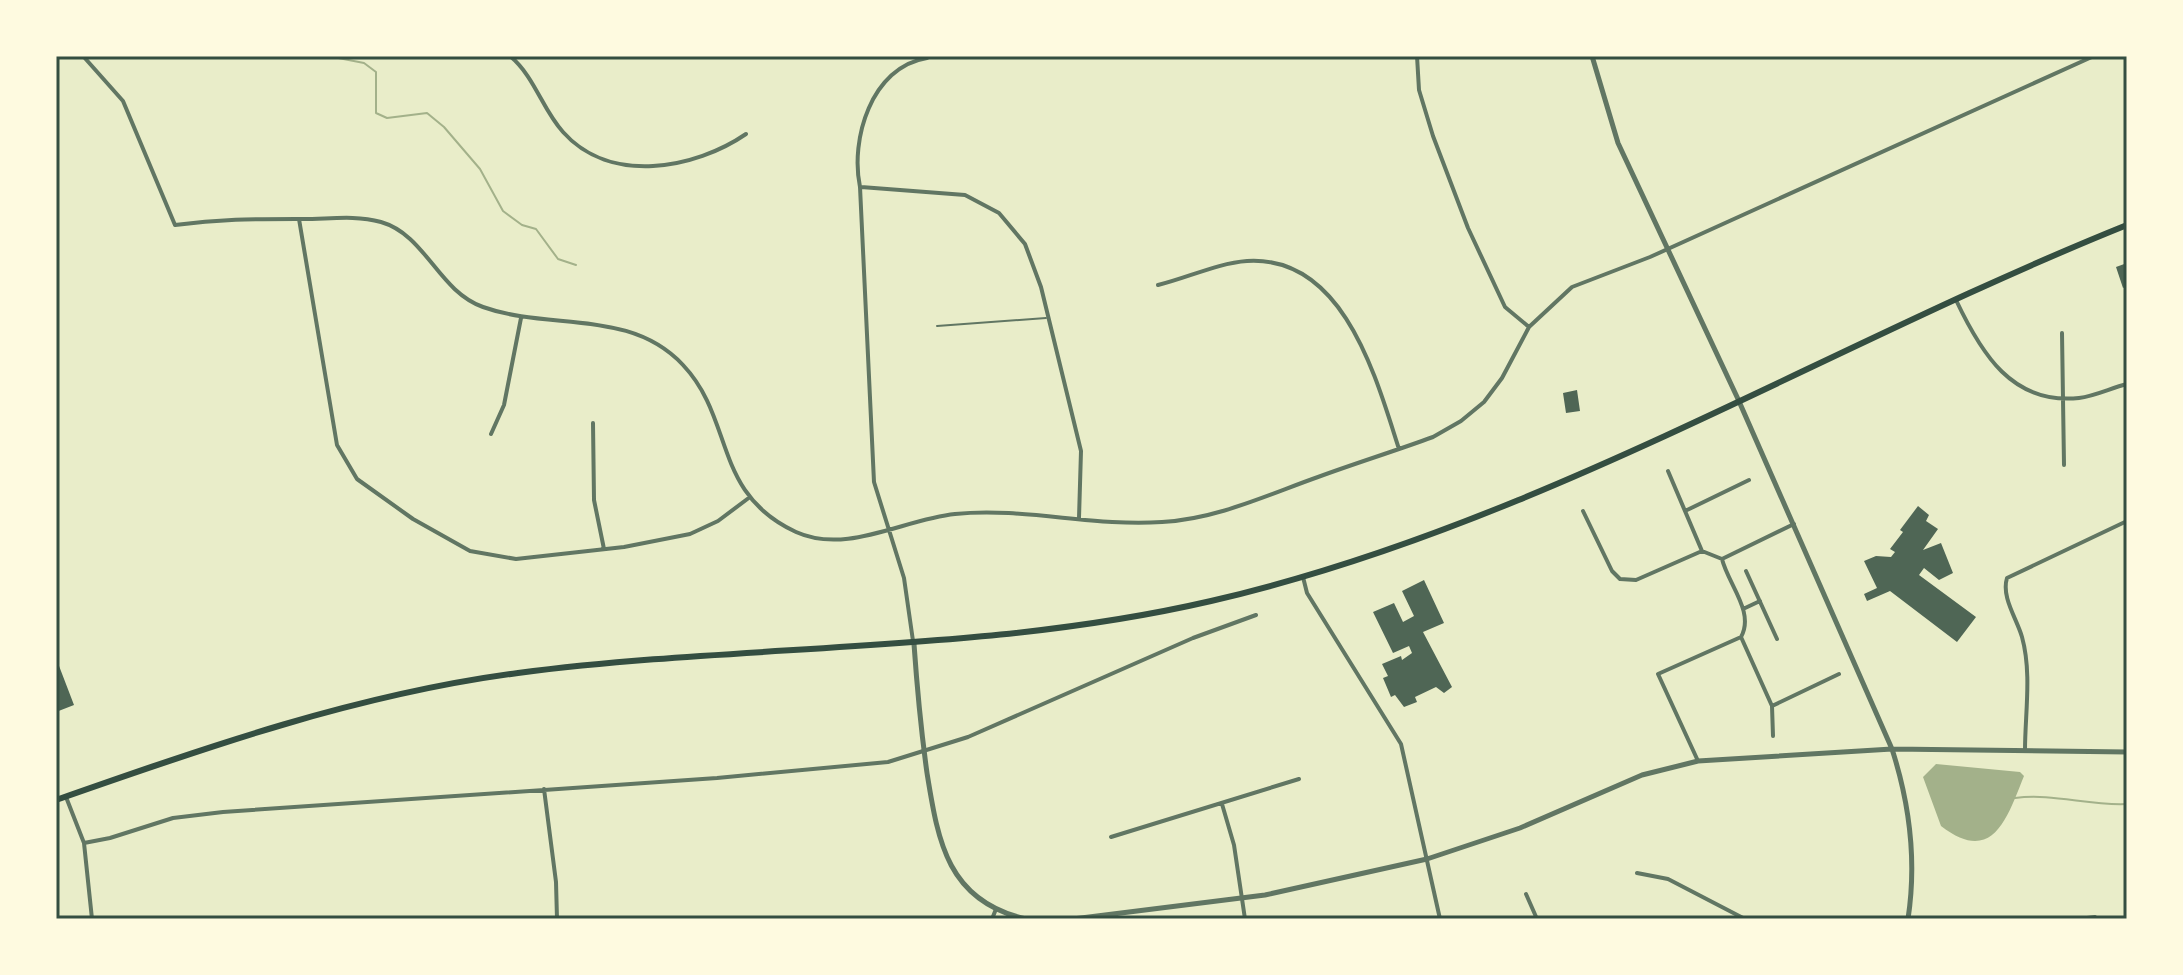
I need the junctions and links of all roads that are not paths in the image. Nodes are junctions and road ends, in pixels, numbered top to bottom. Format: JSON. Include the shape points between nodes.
{"nodes":[{"id":1,"x":83,"y":56,"type":"edge"},
{"id":2,"x":510,"y":56,"type":"edge"},
{"id":3,"x":1417,"y":56,"type":"edge"},
{"id":4,"x":1592,"y":56,"type":"edge"},
{"id":5,"x":2094,"y":56,"type":"edge"},
{"id":6,"x":927,"y":58,"type":"dead end"},
{"id":7,"x":746,"y":134,"type":"dead end"},
{"id":8,"x":860,"y":187,"type":"junction"},
{"id":9,"x":299,"y":219,"type":"junction"},
{"id":10,"x":2127,"y":225,"type":"edge"},
{"id":11,"x":1667,"y":250,"type":"junction"},
{"id":12,"x":1158,"y":285,"type":"dead end"},
{"id":13,"x":1955,"y":298,"type":"junction"},
{"id":14,"x":521,"y":318,"type":"junction"},
{"id":15,"x":1047,"y":318,"type":"junction"},
{"id":16,"x":937,"y":326,"type":"dead end"},
{"id":17,"x":1529,"y":327,"type":"junction"},
{"id":18,"x":2062,"y":333,"type":"dead end"},
{"id":19,"x":2127,"y":384,"type":"edge"},
{"id":20,"x":2063,"y":398,"type":"junction"},
{"id":21,"x":1738,"y":399,"type":"junction"},
{"id":22,"x":593,"y":423,"type":"dead end"},
{"id":23,"x":491,"y":434,"type":"dead end"},
{"id":24,"x":1400,"y":449,"type":"junction"},
{"id":25,"x":2064,"y":465,"type":"dead end"},
{"id":26,"x":1668,"y":471,"type":"dead end"},
{"id":27,"x":1749,"y":480,"type":"dead end"},
{"id":28,"x":750,"y":497,"type":"junction"},
{"id":29,"x":1583,"y":511,"type":"dead end"},
{"id":30,"x":1685,"y":511,"type":"junction"},
{"id":31,"x":1079,"y":518,"type":"junction"},
{"id":32,"x":2127,"y":521,"type":"edge"},
{"id":33,"x":1794,"y":524,"type":"junction"},
{"id":34,"x":888,"y":528,"type":"junction"},
{"id":35,"x":604,"y":549,"type":"junction"},
{"id":36,"x":1702,"y":551,"type":"junction"},
{"id":37,"x":1722,"y":559,"type":"junction"},
{"id":38,"x":1746,"y":571,"type":"dead end"},
{"id":39,"x":1303,"y":577,"type":"junction"},
{"id":40,"x":1760,"y":601,"type":"junction"},
{"id":41,"x":1743,"y":609,"type":"junction"},
{"id":42,"x":1256,"y":615,"type":"dead end"},
{"id":43,"x":1741,"y":637,"type":"junction"},
{"id":44,"x":1777,"y":639,"type":"dead end"},
{"id":45,"x":914,"y":644,"type":"junction"},
{"id":46,"x":1839,"y":674,"type":"dead end"},
{"id":47,"x":1772,"y":706,"type":"junction"},
{"id":48,"x":1773,"y":736,"type":"dead end"},
{"id":49,"x":1892,"y":749,"type":"junction"},
{"id":50,"x":2025,"y":750,"type":"junction"},
{"id":51,"x":2127,"y":752,"type":"edge"},
{"id":52,"x":924,"y":753,"type":"junction"},
{"id":53,"x":1698,"y":761,"type":"junction"},
{"id":54,"x":1299,"y":779,"type":"dead end"},
{"id":55,"x":544,"y":789,"type":"junction"},
{"id":56,"x":66,"y":796,"type":"junction"},
{"id":57,"x":56,"y":800,"type":"edge"},
{"id":58,"x":1222,"y":803,"type":"junction"},
{"id":59,"x":1111,"y":837,"type":"dead end"},
{"id":60,"x":84,"y":843,"type":"junction"},
{"id":61,"x":1427,"y":859,"type":"junction"},
{"id":62,"x":1637,"y":873,"type":"dead end"},
{"id":63,"x":1526,"y":894,"type":"dead end"},
{"id":64,"x":1242,"y":899,"type":"junction"},
{"id":65,"x":996,"y":909,"type":"junction"},
{"id":66,"x":2095,"y":917,"type":"edge"},
{"id":67,"x":92,"y":919,"type":"edge"},
{"id":68,"x":557,"y":919,"type":"edge"},
{"id":69,"x":992,"y":919,"type":"edge"},
{"id":70,"x":1026,"y":919,"type":"edge"},
{"id":71,"x":1073,"y":919,"type":"edge"},
{"id":72,"x":1245,"y":919,"type":"edge"},
{"id":73,"x":1440,"y":919,"type":"edge"},
{"id":74,"x":1537,"y":919,"type":"edge"},
{"id":75,"x":1745,"y":919,"type":"edge"},
{"id":76,"x":1908,"y":919,"type":"edge"},
{"id":77,"x":2079,"y":919,"type":"edge"}],
"edges":[{"from":1,"to":9,"type":"street","via":[[123,101],[175,225],[233,217]]},
{"from":2,"to":7,"type":"street","via":[[529,76],[564,134],[607,160],[676,164],[717,153]]},
{"from":3,"to":17,"type":"street","via":[[1419,90],[1468,228],[1505,307]]},
{"from":4,"to":11,"type":"street","via":[[1618,143]]},
{"from":5,"to":11,"type":"street"},
{"from":6,"to":8,"type":"street","via":[[893,77],[867,110],[856,151]]},
{"from":8,"to":15,"type":"street","via":[[950,193],[989,206],[1025,244]]},
{"from":8,"to":34,"type":"street","via":[[873,472]]},
{"from":9,"to":14,"type":"street","via":[[342,217],[393,226],[465,299]]},
{"from":9,"to":35,"type":"street","via":[[332,423],[337,445],[357,479],[413,519],[481,555],[516,559]]},
{"from":10,"to":13,"type":"main road"},
{"from":11,"to":17,"type":"street","via":[[1572,287]]},
{"from":11,"to":21,"type":"street"},
{"from":12,"to":24,"type":"street","via":[[1253,261],[1313,281],[1335,303],[1361,346]]},
{"from":13,"to":20,"type":"street","via":[[1974,339],[1999,372],[2031,392]]},
{"from":13,"to":21,"type":"main road"},
{"from":14,"to":23,"type":"street","via":[[504,405]]},
{"from":14,"to":28,"type":"street","via":[[621,328],[673,355],[704,394],[729,465]]},
{"from":15,"to":16,"type":"lane"},
{"from":15,"to":31,"type":"street","via":[[1081,451]]},
{"from":17,"to":24,"type":"street","via":[[1502,378],[1475,412]]},
{"from":18,"to":20,"type":"street"},
{"from":19,"to":20,"type":"street"},
{"from":20,"to":25,"type":"street"},
{"from":21,"to":33,"type":"street"},
{"from":21,"to":39,"type":"main road","via":[[1498,510]]},
{"from":22,"to":35,"type":"street","via":[[594,500]]},
{"from":24,"to":31,"type":"street","via":[[1203,517],[1138,523]]},
{"from":26,"to":30,"type":"street"},
{"from":27,"to":30,"type":"street"},
{"from":28,"to":34,"type":"street","via":[[781,524],[816,538],[854,538]]},
{"from":28,"to":35,"type":"street","via":[[690,534]]},
{"from":29,"to":36,"type":"street","via":[[1620,579],[1636,580]]},
{"from":30,"to":36,"type":"street"},
{"from":31,"to":34,"type":"street","via":[[971,513]]},
{"from":32,"to":50,"type":"street","via":[[2007,578],[2006,593],[2027,666]]},
{"from":33,"to":37,"type":"street"},
{"from":33,"to":49,"type":"street"},
{"from":34,"to":45,"type":"street","via":[[904,578]]},
{"from":36,"to":37,"type":"street"},
{"from":37,"to":41,"type":"street"},
{"from":38,"to":40,"type":"street"},
{"from":39,"to":45,"type":"main road","via":[[1100,623]]},
{"from":39,"to":61,"type":"street","via":[[1307,593],[1401,744]]},
{"from":40,"to":41,"type":"street"},
{"from":40,"to":44,"type":"street"},
{"from":41,"to":43,"type":"street"},
{"from":42,"to":52,"type":"street"},
{"from":43,"to":47,"type":"street"},
{"from":43,"to":53,"type":"street","via":[[1658,674]]},
{"from":45,"to":52,"type":"street"},
{"from":45,"to":56,"type":"main road","via":[[570,668],[441,685],[299,718]]},
{"from":46,"to":47,"type":"street"},
{"from":47,"to":48,"type":"street"},
{"from":49,"to":50,"type":"street"},
{"from":49,"to":53,"type":"street"},
{"from":49,"to":76,"type":"street","via":[[1913,850]]},
{"from":50,"to":51,"type":"street"},
{"from":52,"to":55,"type":"street","via":[[858,767]]},
{"from":52,"to":65,"type":"street","via":[[944,855],[965,886]]},
{"from":53,"to":61,"type":"street","via":[[1642,775],[1520,828]]},
{"from":54,"to":58,"type":"street"},
{"from":55,"to":60,"type":"street","via":[[191,815]]},
{"from":55,"to":68,"type":"street"},
{"from":56,"to":57,"type":"main road"},
{"from":56,"to":60,"type":"street"},
{"from":58,"to":59,"type":"street"},
{"from":58,"to":64,"type":"street"},
{"from":60,"to":67,"type":"street"},
{"from":61,"to":64,"type":"street"},
{"from":61,"to":73,"type":"street"},
{"from":62,"to":75,"type":"street","via":[[1668,879]]},
{"from":63,"to":74,"type":"street"},
{"from":64,"to":71,"type":"street"},
{"from":64,"to":72,"type":"street"},
{"from":65,"to":69,"type":"street"},
{"from":65,"to":70,"type":"street"},
{"from":66,"to":77,"type":"street"}]}
